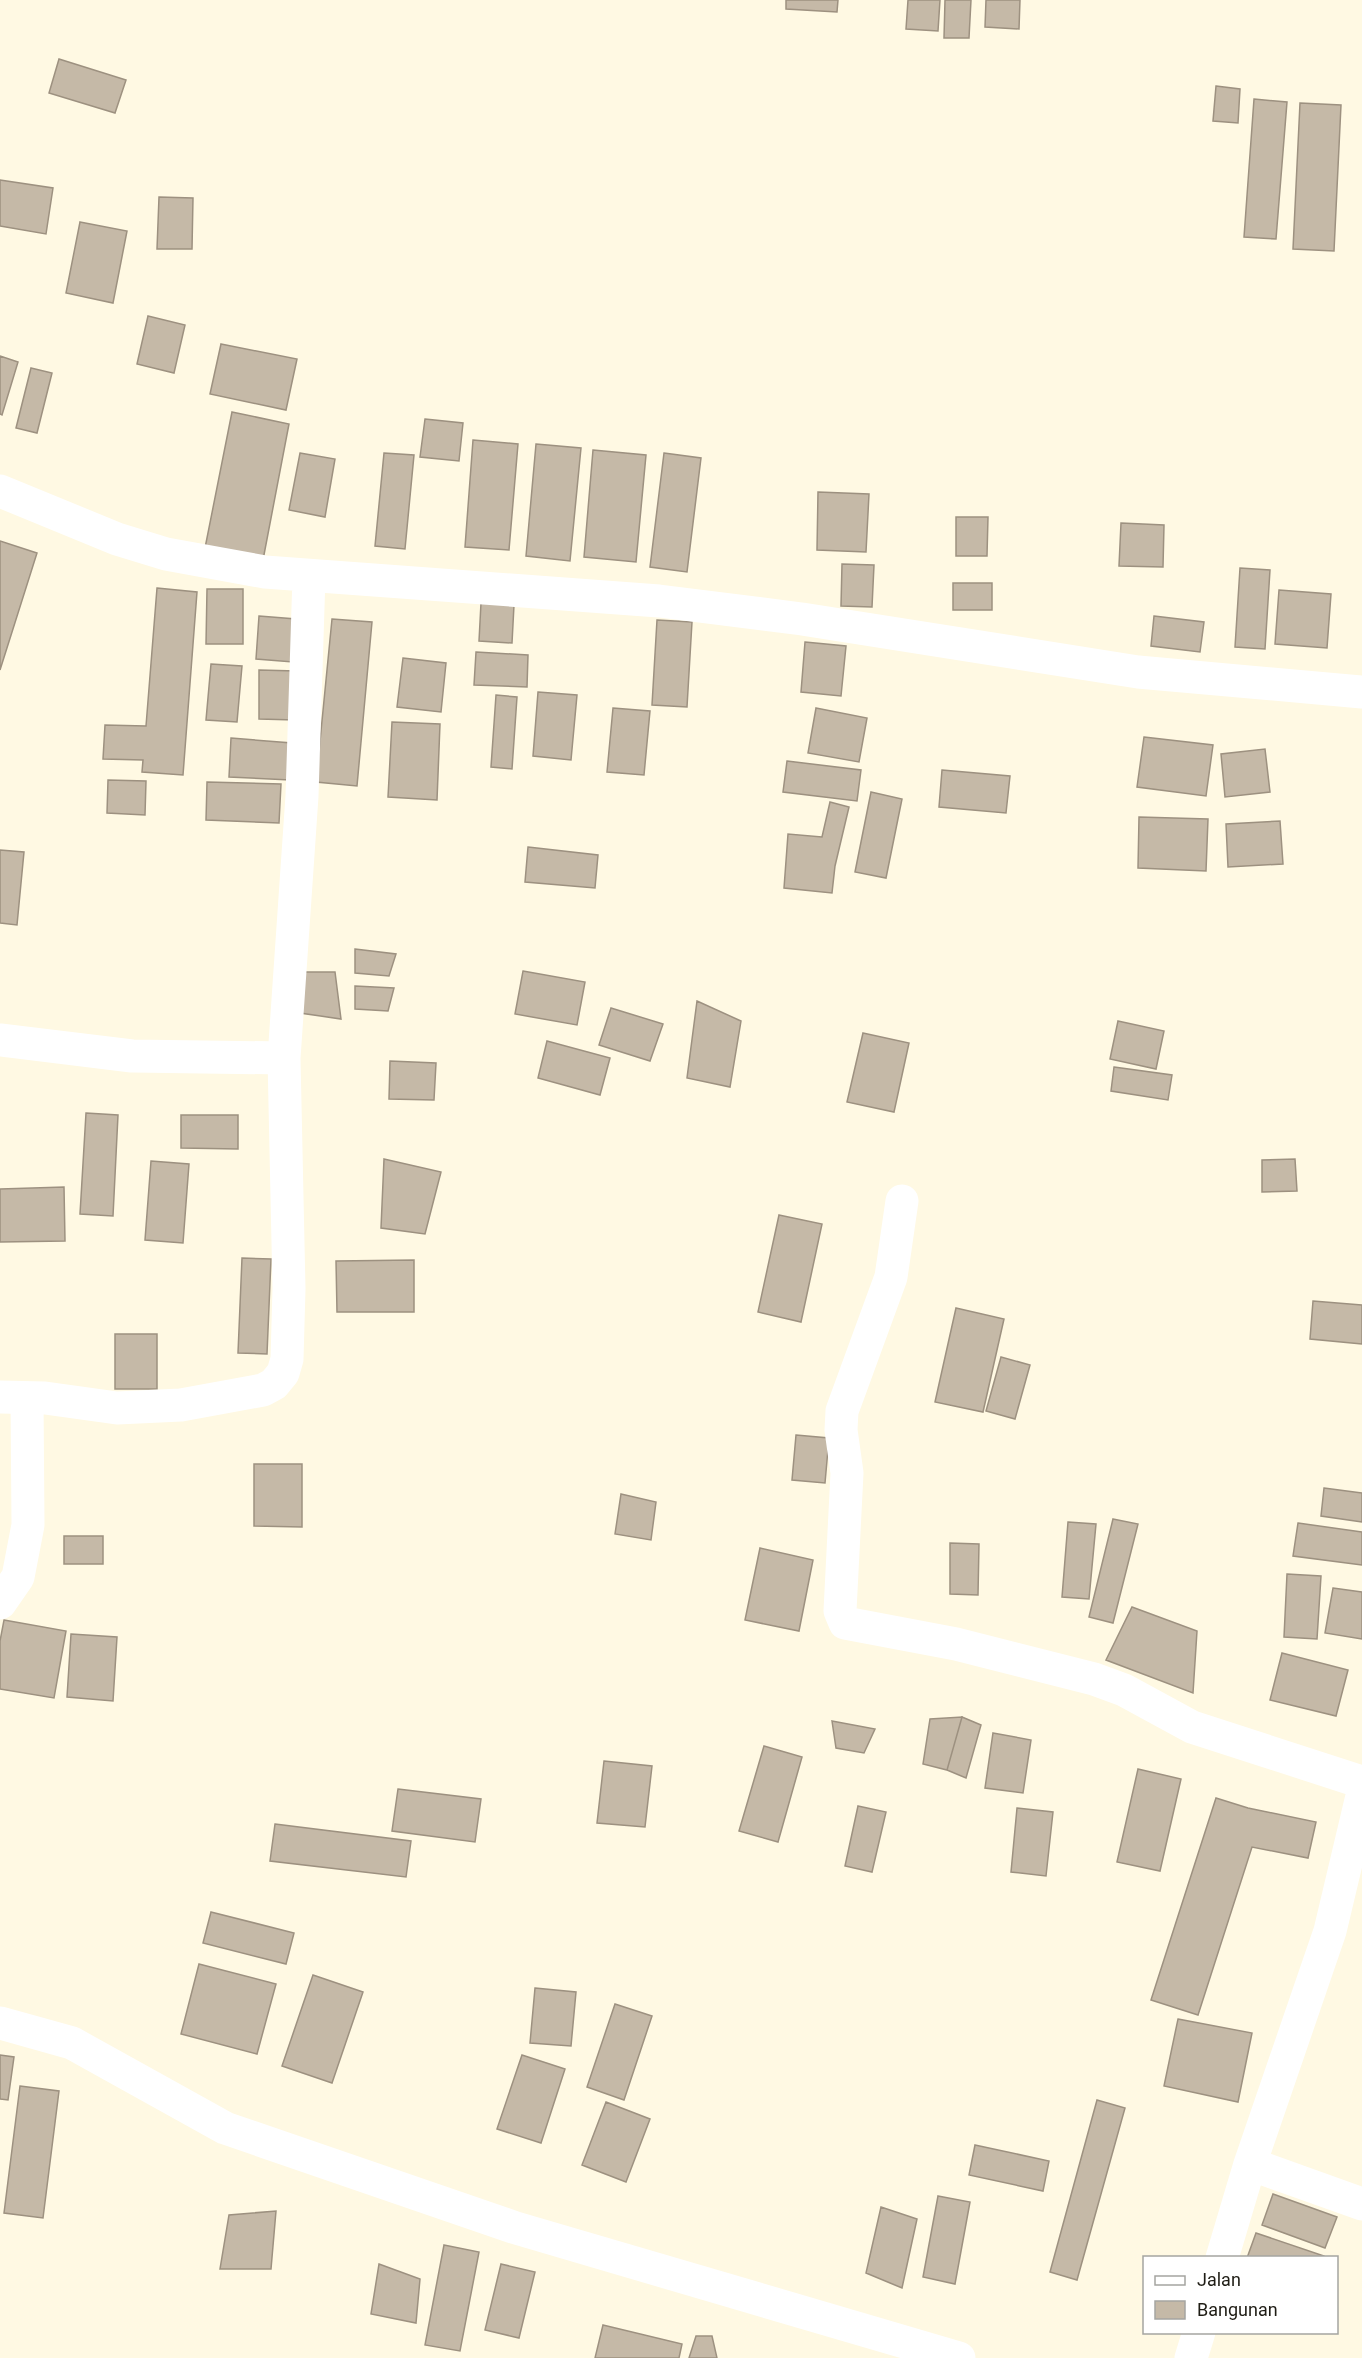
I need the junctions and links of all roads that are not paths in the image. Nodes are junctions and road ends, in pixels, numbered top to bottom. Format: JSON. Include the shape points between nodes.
{"nodes":[{"id":1,"x":0,"y":491,"type":"edge"},
{"id":2,"x":309,"y":576,"type":"junction"},
{"id":3,"x":1362,"y":692,"type":"edge"},
{"id":4,"x":0,"y":1040,"type":"edge"},
{"id":5,"x":284,"y":1058,"type":"junction"},
{"id":6,"x":902,"y":1201,"type":"dead end"},
{"id":7,"x":13,"y":1398,"type":"edge"},
{"id":8,"x":0,"y":1603,"type":"edge"},
{"id":9,"x":1362,"y":1782,"type":"edge"},
{"id":10,"x":1362,"y":1797,"type":"edge"},
{"id":11,"x":0,"y":2023,"type":"edge"},
{"id":12,"x":1250,"y":2164,"type":"junction"},
{"id":13,"x":1362,"y":2204,"type":"edge"},
{"id":14,"x":1223,"y":2256,"type":"edge"},
{"id":15,"x":1198,"y":2334,"type":"edge"},
{"id":16,"x":959,"y":2358,"type":"edge"},
{"id":17,"x":1191,"y":2358,"type":"edge"}],
"edges":[{"from":1,"to":2,"type":"street","via":[[117,539],[166,554]]},
{"from":2,"to":3,"type":"street","via":[[659,601],[802,619],[1138,672]]},
{"from":2,"to":5,"type":"street","via":[[302,796]]},
{"from":4,"to":5,"type":"street","via":[[132,1056]]},
{"from":5,"to":7,"type":"street","via":[[289,1289],[283,1373],[263,1390],[181,1405],[117,1408]]},
{"from":6,"to":9,"type":"street","via":[[891,1277],[842,1411],[847,1473],[840,1611],[845,1623],[956,1644],[1094,1679],[1124,1690],[1192,1727]]},
{"from":7,"to":8,"type":"street","via":[[27,1536],[18,1577]]},
{"from":10,"to":12,"type":"street","via":[[1330,1931]]},
{"from":11,"to":16,"type":"street","via":[[72,2043],[225,2128],[516,2228]]},
{"from":12,"to":13,"type":"street"},
{"from":12,"to":14,"type":"street"},
{"from":15,"to":17,"type":"street"}]}
